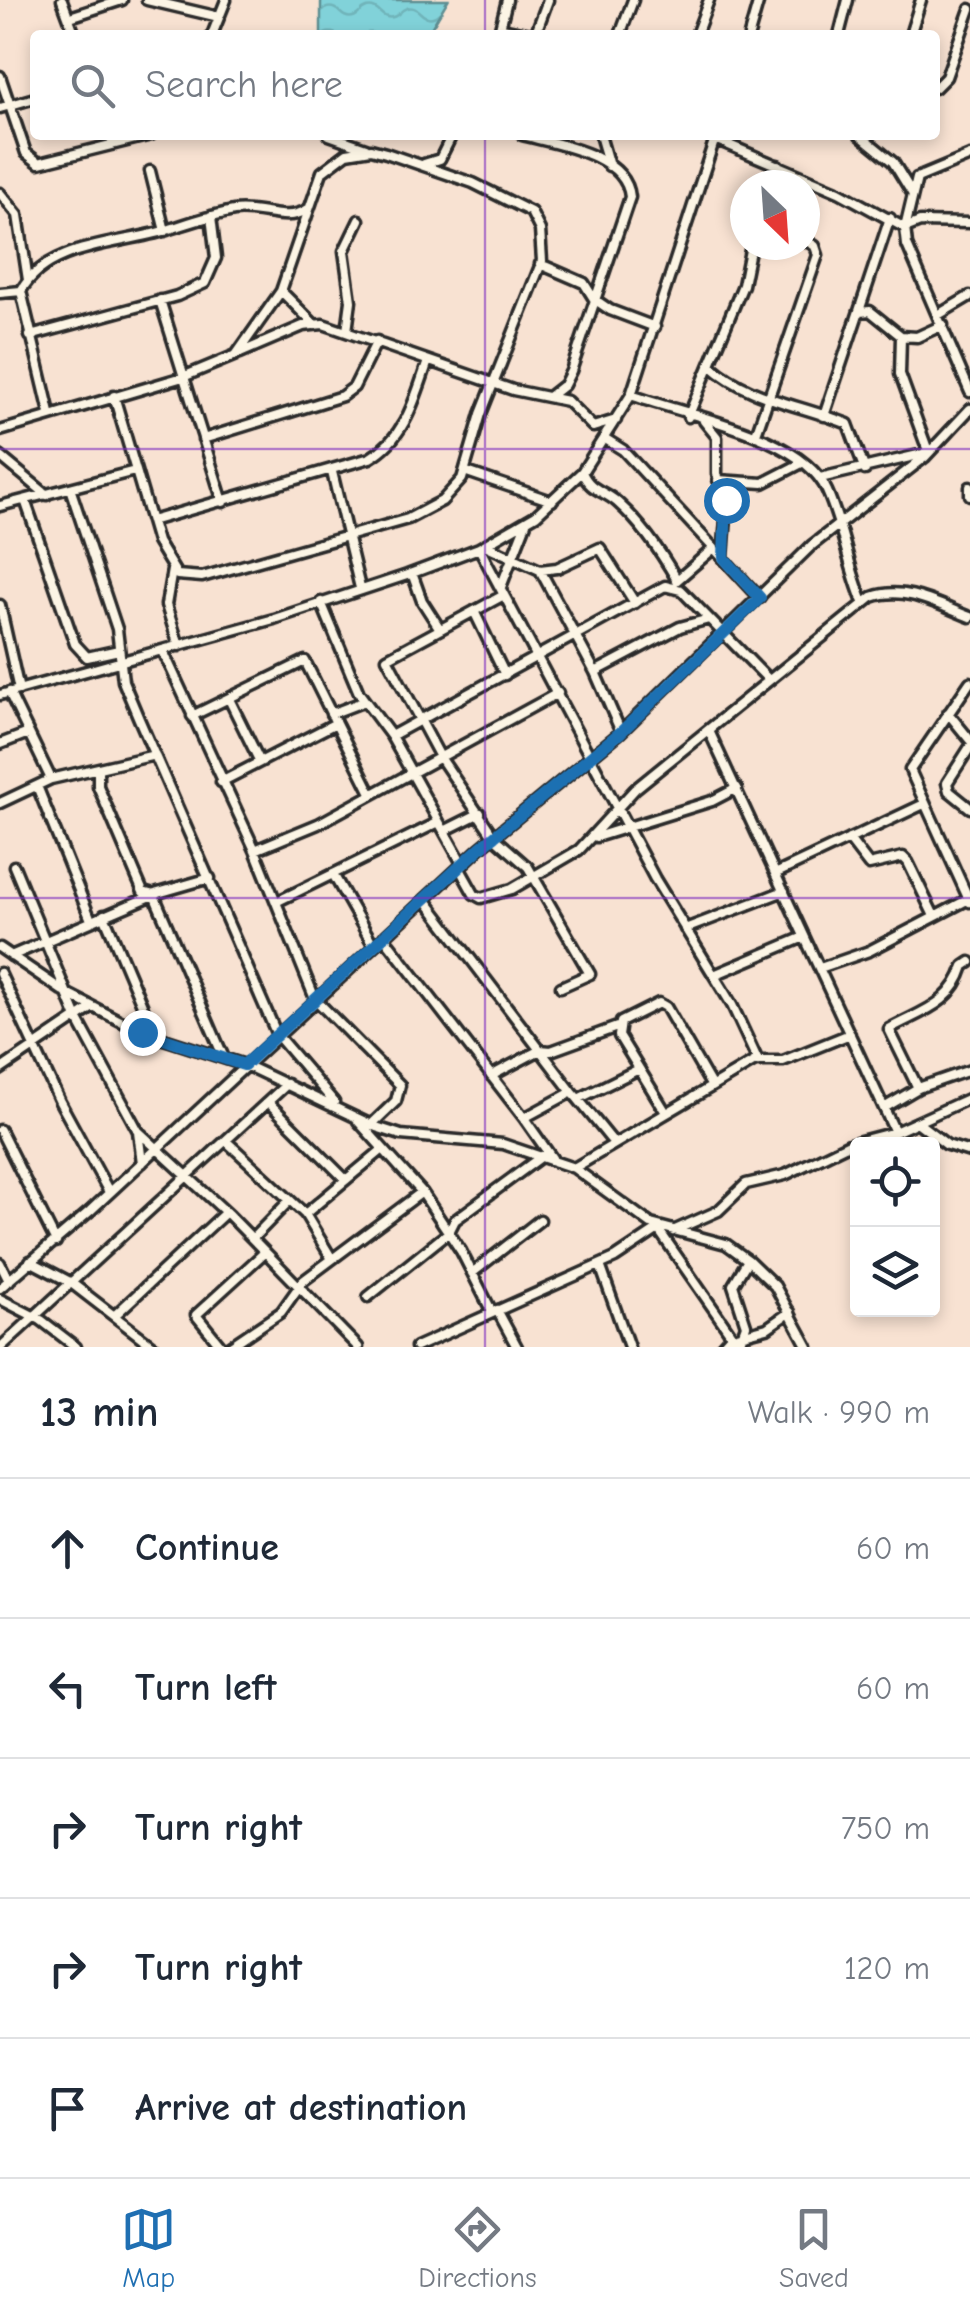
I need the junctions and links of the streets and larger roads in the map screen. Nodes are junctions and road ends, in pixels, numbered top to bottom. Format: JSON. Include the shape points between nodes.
{"nodes":[{"id":1,"x":62,"y":0,"type":"edge"},
{"id":2,"x":122,"y":0,"type":"edge"},
{"id":3,"x":148,"y":0,"type":"edge"},
{"id":4,"x":226,"y":0,"type":"edge"},
{"id":5,"x":507,"y":0,"type":"edge"},
{"id":6,"x":548,"y":0,"type":"edge"},
{"id":7,"x":633,"y":0,"type":"edge"},
{"id":8,"x":709,"y":0,"type":"edge"},
{"id":9,"x":760,"y":0,"type":"edge"},
{"id":10,"x":848,"y":0,"type":"edge"},
{"id":11,"x":921,"y":0,"type":"edge"},
{"id":12,"x":970,"y":9,"type":"edge"},
{"id":13,"x":219,"y":17,"type":"junction"},
{"id":14,"x":70,"y":18,"type":"junction"},
{"id":15,"x":74,"y":30,"type":"edge"},
{"id":16,"x":214,"y":30,"type":"edge"},
{"id":17,"x":498,"y":30,"type":"edge"},
{"id":18,"x":537,"y":30,"type":"edge"},
{"id":19,"x":622,"y":30,"type":"edge"},
{"id":20,"x":698,"y":30,"type":"edge"},
{"id":21,"x":750,"y":30,"type":"edge"},
{"id":22,"x":840,"y":30,"type":"edge"},
{"id":23,"x":912,"y":30,"type":"edge"},
{"id":24,"x":0,"y":76,"type":"edge"},
{"id":25,"x":940,"y":83,"type":"edge"},
{"id":26,"x":30,"y":99,"type":"edge"},
{"id":27,"x":11,"y":105,"type":"junction"},
{"id":28,"x":0,"y":108,"type":"edge"},
{"id":29,"x":131,"y":140,"type":"edge"},
{"id":30,"x":344,"y":140,"type":"edge"},
{"id":31,"x":450,"y":140,"type":"edge"},
{"id":32,"x":541,"y":140,"type":"edge"},
{"id":33,"x":601,"y":140,"type":"edge"},
{"id":34,"x":715,"y":140,"type":"edge"},
{"id":35,"x":723,"y":140,"type":"edge"},
{"id":36,"x":865,"y":140,"type":"edge"},
{"id":37,"x":874,"y":140,"type":"edge"},
{"id":38,"x":872,"y":146,"type":"junction"},
{"id":39,"x":370,"y":149,"type":"junction"},
{"id":40,"x":970,"y":156,"type":"edge"},
{"id":41,"x":420,"y":164,"type":"junction"},
{"id":42,"x":778,"y":165,"type":"junction"},
{"id":43,"x":609,"y":166,"type":"junction"},
{"id":44,"x":776,"y":170,"type":"edge"},
{"id":45,"x":150,"y":172,"type":"dead end"},
{"id":46,"x":0,"y":193,"type":"edge"},
{"id":47,"x":912,"y":193,"type":"junction"},
{"id":48,"x":312,"y":206,"type":"junction"},
{"id":49,"x":210,"y":216,"type":"junction"},
{"id":50,"x":890,"y":218,"type":"junction"},
{"id":51,"x":359,"y":220,"type":"dead end"},
{"id":52,"x":970,"y":222,"type":"edge"},
{"id":53,"x":905,"y":228,"type":"junction"},
{"id":54,"x":165,"y":231,"type":"junction"},
{"id":55,"x":748,"y":260,"type":"edge"},
{"id":56,"x":816,"y":260,"type":"edge"},
{"id":57,"x":540,"y":264,"type":"junction"},
{"id":58,"x":28,"y":280,"type":"junction"},
{"id":59,"x":281,"y":290,"type":"junction"},
{"id":60,"x":22,"y":291,"type":"junction"},
{"id":61,"x":0,"y":293,"type":"edge"},
{"id":62,"x":970,"y":296,"type":"edge"},
{"id":63,"x":594,"y":299,"type":"junction"},
{"id":64,"x":160,"y":300,"type":"junction"},
{"id":65,"x":860,"y":312,"type":"junction"},
{"id":66,"x":938,"y":314,"type":"junction"},
{"id":67,"x":315,"y":325,"type":"junction"},
{"id":68,"x":943,"y":325,"type":"junction"},
{"id":69,"x":655,"y":326,"type":"junction"},
{"id":70,"x":348,"y":332,"type":"junction"},
{"id":71,"x":30,"y":336,"type":"junction"},
{"id":72,"x":901,"y":336,"type":"junction"},
{"id":73,"x":377,"y":341,"type":"junction"},
{"id":74,"x":236,"y":355,"type":"junction"},
{"id":75,"x":428,"y":361,"type":"junction"},
{"id":76,"x":710,"y":365,"type":"junction"},
{"id":77,"x":183,"y":376,"type":"junction"},
{"id":78,"x":494,"y":383,"type":"junction"},
{"id":79,"x":970,"y":392,"type":"edge"},
{"id":80,"x":631,"y":395,"type":"junction"},
{"id":81,"x":114,"y":396,"type":"junction"},
{"id":82,"x":548,"y":397,"type":"junction"},
{"id":83,"x":767,"y":398,"type":"junction"},
{"id":84,"x":970,"y":409,"type":"edge"},
{"id":85,"x":50,"y":413,"type":"junction"},
{"id":86,"x":688,"y":416,"type":"junction"},
{"id":87,"x":824,"y":416,"type":"junction"},
{"id":88,"x":617,"y":420,"type":"junction"},
{"id":89,"x":704,"y":420,"type":"junction"},
{"id":90,"x":0,"y":431,"type":"edge"},
{"id":91,"x":756,"y":434,"type":"junction"},
{"id":92,"x":604,"y":438,"type":"junction"},
{"id":93,"x":203,"y":439,"type":"junction"},
{"id":94,"x":927,"y":452,"type":"junction"},
{"id":95,"x":0,"y":456,"type":"edge"},
{"id":96,"x":802,"y":463,"type":"junction"},
{"id":97,"x":865,"y":470,"type":"junction"},
{"id":98,"x":135,"y":471,"type":"junction"},
{"id":99,"x":332,"y":472,"type":"junction"},
{"id":100,"x":467,"y":472,"type":"junction"},
{"id":101,"x":582,"y":472,"type":"junction"},
{"id":102,"x":820,"y":478,"type":"junction"},
{"id":103,"x":718,"y":480,"type":"junction"},
{"id":104,"x":970,"y":487,"type":"edge"},
{"id":105,"x":70,"y":488,"type":"junction"},
{"id":106,"x":47,"y":495,"type":"junction"},
{"id":107,"x":970,"y":495,"type":"edge"},
{"id":108,"x":25,"y":500,"type":"junction"},
{"id":109,"x":553,"y":501,"type":"junction"},
{"id":110,"x":222,"y":502,"type":"junction"},
{"id":111,"x":0,"y":506,"type":"edge"},
{"id":112,"x":151,"y":520,"type":"junction"},
{"id":113,"x":528,"y":520,"type":"junction"},
{"id":114,"x":839,"y":524,"type":"junction"},
{"id":115,"x":350,"y":536,"type":"junction"},
{"id":116,"x":482,"y":546,"type":"junction"},
{"id":117,"x":714,"y":548,"type":"junction"},
{"id":118,"x":724,"y":558,"type":"junction"},
{"id":119,"x":510,"y":559,"type":"junction"},
{"id":120,"x":172,"y":570,"type":"junction"},
{"id":121,"x":540,"y":570,"type":"junction"},
{"id":122,"x":412,"y":573,"type":"junction"},
{"id":123,"x":674,"y":583,"type":"junction"},
{"id":124,"x":360,"y":588,"type":"junction"},
{"id":125,"x":503,"y":591,"type":"junction"},
{"id":126,"x":760,"y":598,"type":"junction"},
{"id":127,"x":320,"y":602,"type":"junction"},
{"id":128,"x":634,"y":602,"type":"junction"},
{"id":129,"x":863,"y":602,"type":"junction"},
{"id":130,"x":0,"y":604,"type":"edge"},
{"id":131,"x":474,"y":611,"type":"junction"},
{"id":132,"x":970,"y":617,"type":"edge"},
{"id":133,"x":709,"y":619,"type":"junction"},
{"id":134,"x":440,"y":630,"type":"junction"},
{"id":135,"x":724,"y":634,"type":"junction"},
{"id":136,"x":575,"y":637,"type":"junction"},
{"id":137,"x":179,"y":646,"type":"junction"},
{"id":138,"x":119,"y":650,"type":"junction"},
{"id":139,"x":163,"y":652,"type":"junction"},
{"id":140,"x":538,"y":658,"type":"junction"},
{"id":141,"x":120,"y":662,"type":"junction"},
{"id":142,"x":595,"y":672,"type":"junction"},
{"id":143,"x":505,"y":675,"type":"junction"},
{"id":144,"x":768,"y":679,"type":"junction"},
{"id":145,"x":970,"y":682,"type":"edge"},
{"id":146,"x":10,"y":692,"type":"edge"},
{"id":147,"x":558,"y":693,"type":"junction"},
{"id":148,"x":229,"y":700,"type":"junction"},
{"id":149,"x":365,"y":701,"type":"junction"},
{"id":150,"x":948,"y":712,"type":"junction"},
{"id":151,"x":192,"y":716,"type":"junction"},
{"id":152,"x":334,"y":719,"type":"junction"},
{"id":153,"x":418,"y":722,"type":"junction"},
{"id":154,"x":708,"y":730,"type":"junction"},
{"id":155,"x":621,"y":732,"type":"junction"},
{"id":156,"x":26,"y":734,"type":"junction"},
{"id":157,"x":391,"y":736,"type":"junction"},
{"id":158,"x":970,"y":743,"type":"edge"},
{"id":159,"x":0,"y":744,"type":"edge"},
{"id":160,"x":592,"y":754,"type":"junction"},
{"id":161,"x":155,"y":755,"type":"junction"},
{"id":162,"x":440,"y":757,"type":"junction"},
{"id":163,"x":260,"y":762,"type":"junction"},
{"id":164,"x":98,"y":771,"type":"junction"},
{"id":165,"x":411,"y":771,"type":"junction"},
{"id":166,"x":51,"y":780,"type":"junction"},
{"id":167,"x":221,"y":782,"type":"junction"},
{"id":168,"x":37,"y":786,"type":"junction"},
{"id":169,"x":737,"y":788,"type":"junction"},
{"id":170,"x":372,"y":794,"type":"junction"},
{"id":171,"x":0,"y":802,"type":"edge"},
{"id":172,"x":924,"y":804,"type":"junction"},
{"id":173,"x":619,"y":806,"type":"junction"},
{"id":174,"x":970,"y":808,"type":"edge"},
{"id":175,"x":480,"y":813,"type":"junction"},
{"id":176,"x":442,"y":827,"type":"junction"},
{"id":177,"x":630,"y":828,"type":"junction"},
{"id":178,"x":494,"y":837,"type":"junction"},
{"id":179,"x":592,"y":839,"type":"junction"},
{"id":180,"x":849,"y":839,"type":"junction"},
{"id":181,"x":255,"y":850,"type":"junction"},
{"id":182,"x":14,"y":866,"type":"dead end"},
{"id":183,"x":462,"y":867,"type":"junction"},
{"id":184,"x":970,"y":868,"type":"edge"},
{"id":185,"x":777,"y":873,"type":"junction"},
{"id":186,"x":333,"y":874,"type":"junction"},
{"id":187,"x":210,"y":878,"type":"junction"},
{"id":188,"x":531,"y":878,"type":"junction"},
{"id":189,"x":960,"y":878,"type":"junction"},
{"id":190,"x":784,"y":891,"type":"junction"},
{"id":191,"x":154,"y":895,"type":"junction"},
{"id":192,"x":426,"y":899,"type":"junction"},
{"id":193,"x":969,"y":900,"type":"edge"},
{"id":194,"x":276,"y":902,"type":"junction"},
{"id":195,"x":104,"y":915,"type":"junction"},
{"id":196,"x":934,"y":916,"type":"junction"},
{"id":197,"x":91,"y":920,"type":"junction"},
{"id":198,"x":686,"y":928,"type":"junction"},
{"id":199,"x":804,"y":937,"type":"junction"},
{"id":200,"x":384,"y":938,"type":"junction"},
{"id":201,"x":47,"y":940,"type":"junction"},
{"id":202,"x":374,"y":946,"type":"junction"},
{"id":203,"x":0,"y":948,"type":"edge"},
{"id":204,"x":12,"y":956,"type":"junction"},
{"id":205,"x":970,"y":962,"type":"edge"},
{"id":206,"x":820,"y":968,"type":"junction"},
{"id":207,"x":0,"y":973,"type":"edge"},
{"id":208,"x":714,"y":975,"type":"junction"},
{"id":209,"x":561,"y":987,"type":"dead end"},
{"id":210,"x":66,"y":993,"type":"junction"},
{"id":211,"x":315,"y":998,"type":"junction"},
{"id":212,"x":92,"y":1007,"type":"junction"},
{"id":213,"x":77,"y":1018,"type":"junction"},
{"id":214,"x":617,"y":1027,"type":"junction"},
{"id":215,"x":850,"y":1034,"type":"junction"},
{"id":216,"x":276,"y":1035,"type":"junction"},
{"id":217,"x":156,"y":1038,"type":"junction"},
{"id":218,"x":34,"y":1050,"type":"junction"},
{"id":219,"x":540,"y":1050,"type":"junction"},
{"id":220,"x":224,"y":1058,"type":"junction"},
{"id":221,"x":758,"y":1061,"type":"junction"},
{"id":222,"x":244,"y":1065,"type":"junction"},
{"id":223,"x":638,"y":1068,"type":"junction"},
{"id":224,"x":0,"y":1070,"type":"edge"},
{"id":225,"x":970,"y":1070,"type":"edge"},
{"id":226,"x":491,"y":1076,"type":"junction"},
{"id":227,"x":288,"y":1084,"type":"junction"},
{"id":228,"x":711,"y":1085,"type":"junction"},
{"id":229,"x":918,"y":1088,"type":"junction"},
{"id":230,"x":575,"y":1096,"type":"junction"},
{"id":231,"x":970,"y":1098,"type":"edge"},
{"id":232,"x":268,"y":1102,"type":"junction"},
{"id":233,"x":336,"y":1105,"type":"junction"},
{"id":234,"x":884,"y":1108,"type":"junction"},
{"id":235,"x":664,"y":1111,"type":"junction"},
{"id":236,"x":355,"y":1117,"type":"junction"},
{"id":237,"x":524,"y":1118,"type":"junction"},
{"id":238,"x":917,"y":1122,"type":"junction"},
{"id":239,"x":371,"y":1124,"type":"junction"},
{"id":240,"x":0,"y":1130,"type":"edge"},
{"id":241,"x":138,"y":1130,"type":"junction"},
{"id":242,"x":895,"y":1132,"type":"junction"},
{"id":243,"x":226,"y":1141,"type":"junction"},
{"id":244,"x":613,"y":1142,"type":"junction"},
{"id":245,"x":158,"y":1149,"type":"junction"},
{"id":246,"x":383,"y":1149,"type":"junction"},
{"id":247,"x":970,"y":1152,"type":"edge"},
{"id":248,"x":542,"y":1156,"type":"junction"},
{"id":249,"x":552,"y":1160,"type":"junction"},
{"id":250,"x":142,"y":1163,"type":"junction"},
{"id":251,"x":574,"y":1168,"type":"junction"},
{"id":252,"x":188,"y":1177,"type":"junction"},
{"id":253,"x":346,"y":1180,"type":"junction"},
{"id":254,"x":109,"y":1192,"type":"junction"},
{"id":255,"x":422,"y":1192,"type":"junction"},
{"id":256,"x":290,"y":1200,"type":"junction"},
{"id":257,"x":226,"y":1212,"type":"junction"},
{"id":258,"x":305,"y":1214,"type":"junction"},
{"id":259,"x":540,"y":1220,"type":"dead end"},
{"id":260,"x":659,"y":1229,"type":"junction"},
{"id":261,"x":449,"y":1232,"type":"junction"},
{"id":262,"x":672,"y":1232,"type":"junction"},
{"id":263,"x":252,"y":1238,"type":"junction"},
{"id":264,"x":56,"y":1242,"type":"junction"},
{"id":265,"x":265,"y":1252,"type":"junction"},
{"id":266,"x":332,"y":1258,"type":"junction"},
{"id":267,"x":748,"y":1260,"type":"junction"},
{"id":268,"x":30,"y":1261,"type":"junction"},
{"id":269,"x":0,"y":1263,"type":"edge"},
{"id":270,"x":600,"y":1265,"type":"junction"},
{"id":271,"x":472,"y":1273,"type":"junction"},
{"id":272,"x":9,"y":1280,"type":"junction"},
{"id":273,"x":70,"y":1282,"type":"junction"},
{"id":274,"x":0,"y":1288,"type":"edge"},
{"id":275,"x":301,"y":1288,"type":"junction"},
{"id":276,"x":368,"y":1298,"type":"dead end"},
{"id":277,"x":0,"y":1299,"type":"edge"},
{"id":278,"x":494,"y":1311,"type":"junction"},
{"id":279,"x":790,"y":1312,"type":"junction"},
{"id":280,"x":114,"y":1316,"type":"junction"},
{"id":281,"x":34,"y":1317,"type":"junction"},
{"id":282,"x":743,"y":1333,"type":"junction"},
{"id":283,"x":732,"y":1336,"type":"junction"},
{"id":284,"x":1,"y":1347,"type":"edge"},
{"id":285,"x":76,"y":1347,"type":"edge"},
{"id":286,"x":154,"y":1347,"type":"edge"},
{"id":287,"x":222,"y":1347,"type":"edge"},
{"id":288,"x":229,"y":1347,"type":"edge"},
{"id":289,"x":358,"y":1347,"type":"edge"},
{"id":290,"x":416,"y":1347,"type":"edge"},
{"id":291,"x":517,"y":1347,"type":"edge"},
{"id":292,"x":629,"y":1347,"type":"edge"},
{"id":293,"x":721,"y":1347,"type":"edge"},
{"id":294,"x":738,"y":1347,"type":"edge"},
{"id":295,"x":808,"y":1347,"type":"edge"}],
"edges":[{"from":1,"to":14,"type":"street"},
{"from":2,"to":14,"type":"street"},
{"from":3,"to":13,"type":"street"},
{"from":4,"to":13,"type":"street"},
{"from":5,"to":17,"type":"street"},
{"from":6,"to":18,"type":"street"},
{"from":7,"to":19,"type":"street"},
{"from":8,"to":20,"type":"street"},
{"from":9,"to":21,"type":"street"},
{"from":10,"to":22,"type":"street"},
{"from":11,"to":23,"type":"street"},
{"from":12,"to":25,"type":"street"},
{"from":13,"to":16,"type":"street"},
{"from":14,"to":15,"type":"street"},
{"from":24,"to":27,"type":"street"},
{"from":26,"to":27,"type":"street"},
{"from":27,"to":28,"type":"street"},
{"from":27,"to":29,"type":"street","via":[[26,153],[38,164]]},
{"from":30,"to":39,"type":"street"},
{"from":31,"to":41,"type":"street","via":[[440,159]]},
{"from":32,"to":43,"type":"street"},
{"from":33,"to":43,"type":"street"},
{"from":34,"to":69,"type":"street"},
{"from":35,"to":42,"type":"street"},
{"from":36,"to":38,"type":"street"},
{"from":37,"to":38,"type":"street"},
{"from":38,"to":47,"type":"street","via":[[893,162]]},
{"from":39,"to":41,"type":"street"},
{"from":39,"to":48,"type":"street","via":[[328,165]]},
{"from":40,"to":47,"type":"street","via":[[921,174]]},
{"from":41,"to":57,"type":"street","via":[[530,212],[540,230]]},
{"from":42,"to":44,"type":"street"},
{"from":42,"to":50,"type":"street"},
{"from":43,"to":63,"type":"street","via":[[625,179],[630,198]]},
{"from":45,"to":54,"type":"street"},
{"from":46,"to":58,"type":"street","via":[[18,215]]},
{"from":47,"to":53,"type":"street"},
{"from":48,"to":49,"type":"street","via":[[295,216],[254,210]]},
{"from":48,"to":59,"type":"street"},
{"from":49,"to":54,"type":"street"},
{"from":49,"to":64,"type":"street","via":[[212,274],[194,290]]},
{"from":50,"to":53,"type":"street"},
{"from":50,"to":65,"type":"street"},
{"from":51,"to":70,"type":"street","via":[[344,251]]},
{"from":52,"to":53,"type":"street"},
{"from":53,"to":66,"type":"street"},
{"from":54,"to":58,"type":"street","via":[[64,256]]},
{"from":55,"to":76,"type":"street"},
{"from":56,"to":83,"type":"street"},
{"from":57,"to":63,"type":"street","via":[[584,283]]},
{"from":57,"to":78,"type":"street"},
{"from":58,"to":60,"type":"street"},
{"from":59,"to":67,"type":"street"},
{"from":59,"to":74,"type":"street"},
{"from":60,"to":61,"type":"street"},
{"from":60,"to":71,"type":"street"},
{"from":62,"to":66,"type":"street"},
{"from":63,"to":69,"type":"street"},
{"from":63,"to":82,"type":"street","via":[[571,371]]},
{"from":64,"to":71,"type":"street"},
{"from":64,"to":77,"type":"street"},
{"from":65,"to":72,"type":"street","via":[[870,310]]},
{"from":65,"to":87,"type":"street"},
{"from":66,"to":68,"type":"street"},
{"from":67,"to":70,"type":"street"},
{"from":67,"to":74,"type":"street"},
{"from":68,"to":72,"type":"street","via":[[917,337]]},
{"from":68,"to":79,"type":"street"},
{"from":69,"to":80,"type":"street"},
{"from":70,"to":73,"type":"street"},
{"from":71,"to":85,"type":"street"},
{"from":72,"to":94,"type":"street","via":[[900,374]]},
{"from":73,"to":75,"type":"street"},
{"from":73,"to":93,"type":"street","via":[[342,396]]},
{"from":74,"to":77,"type":"street"},
{"from":75,"to":78,"type":"street"},
{"from":75,"to":99,"type":"street","via":[[407,420],[388,448]]},
{"from":76,"to":83,"type":"street","via":[[724,380]]},
{"from":76,"to":86,"type":"street"},
{"from":77,"to":81,"type":"street"},
{"from":77,"to":93,"type":"street"},
{"from":78,"to":82,"type":"street"},
{"from":78,"to":100,"type":"street"},
{"from":80,"to":86,"type":"street"},
{"from":80,"to":88,"type":"street"},
{"from":81,"to":85,"type":"street"},
{"from":81,"to":98,"type":"street"},
{"from":82,"to":88,"type":"street","via":[[567,401],[593,427]]},
{"from":83,"to":87,"type":"street"},
{"from":83,"to":91,"type":"street"},
{"from":84,"to":94,"type":"street"},
{"from":85,"to":90,"type":"street"},
{"from":86,"to":89,"type":"street"},
{"from":87,"to":97,"type":"street","via":[[850,426]]},
{"from":88,"to":92,"type":"street"},
{"from":89,"to":91,"type":"street"},
{"from":89,"to":103,"type":"street","via":[[718,443]]},
{"from":91,"to":96,"type":"street"},
{"from":92,"to":101,"type":"street"},
{"from":92,"to":117,"type":"street"},
{"from":93,"to":110,"type":"street"},
{"from":94,"to":97,"type":"street"},
{"from":94,"to":114,"type":"street"},
{"from":95,"to":106,"type":"street"},
{"from":96,"to":102,"type":"street"},
{"from":96,"to":103,"type":"street","via":[[763,482]]},
{"from":97,"to":102,"type":"street"},
{"from":98,"to":105,"type":"street"},
{"from":98,"to":112,"type":"street"},
{"from":99,"to":110,"type":"street"},
{"from":99,"to":115,"type":"street"},
{"from":100,"to":109,"type":"street"},
{"from":100,"to":115,"type":"street","via":[[424,513]]},
{"from":101,"to":109,"type":"street"},
{"from":101,"to":123,"type":"street","via":[[588,486],[614,499],[638,525]]},
{"from":102,"to":114,"type":"street"},
{"from":103,"to":118,"type":"street","via":[[728,504]]},
{"from":104,"to":107,"type":"street"},
{"from":105,"to":106,"type":"street"},
{"from":105,"to":138,"type":"street"},
{"from":106,"to":108,"type":"street"},
{"from":108,"to":111,"type":"street"},
{"from":108,"to":138,"type":"street","via":[[75,644],[87,657]]},
{"from":109,"to":113,"type":"street"},
{"from":110,"to":112,"type":"street"},
{"from":112,"to":120,"type":"street"},
{"from":113,"to":116,"type":"street"},
{"from":113,"to":119,"type":"street"},
{"from":114,"to":126,"type":"street"},
{"from":114,"to":129,"type":"street"},
{"from":115,"to":120,"type":"street","via":[[202,576]]},
{"from":115,"to":124,"type":"street"},
{"from":116,"to":119,"type":"street"},
{"from":116,"to":122,"type":"street"},
{"from":116,"to":125,"type":"street"},
{"from":117,"to":118,"type":"street"},
{"from":117,"to":123,"type":"street"},
{"from":118,"to":126,"type":"street"},
{"from":119,"to":121,"type":"street"},
{"from":119,"to":125,"type":"street"},
{"from":120,"to":137,"type":"street","via":[[166,605]]},
{"from":121,"to":128,"type":"street","via":[[600,548]]},
{"from":121,"to":136,"type":"street"},
{"from":122,"to":124,"type":"street"},
{"from":122,"to":134,"type":"street"},
{"from":123,"to":128,"type":"street"},
{"from":123,"to":133,"type":"street"},
{"from":124,"to":127,"type":"street"},
{"from":125,"to":131,"type":"street"},
{"from":125,"to":140,"type":"street"},
{"from":126,"to":135,"type":"street"},
{"from":127,"to":137,"type":"street"},
{"from":127,"to":149,"type":"street"},
{"from":128,"to":136,"type":"street"},
{"from":129,"to":132,"type":"street","via":[[893,591]]},
{"from":129,"to":144,"type":"street"},
{"from":130,"to":146,"type":"street"},
{"from":131,"to":134,"type":"street"},
{"from":131,"to":143,"type":"street"},
{"from":133,"to":135,"type":"street"},
{"from":133,"to":142,"type":"street"},
{"from":134,"to":153,"type":"street","via":[[387,658]]},
{"from":135,"to":144,"type":"street"},
{"from":135,"to":155,"type":"street"},
{"from":136,"to":140,"type":"street"},
{"from":136,"to":142,"type":"street"},
{"from":137,"to":139,"type":"street"},
{"from":138,"to":141,"type":"street"},
{"from":139,"to":141,"type":"street"},
{"from":139,"to":151,"type":"street"},
{"from":140,"to":143,"type":"street"},
{"from":140,"to":147,"type":"street"},
{"from":141,"to":146,"type":"street"},
{"from":141,"to":161,"type":"street","via":[[122,682]]},
{"from":142,"to":155,"type":"street"},
{"from":143,"to":153,"type":"street"},
{"from":144,"to":154,"type":"street"},
{"from":145,"to":150,"type":"street"},
{"from":146,"to":156,"type":"street"},
{"from":147,"to":160,"type":"street"},
{"from":147,"to":162,"type":"street"},
{"from":148,"to":151,"type":"street"},
{"from":148,"to":152,"type":"street","via":[[305,661]]},
{"from":148,"to":163,"type":"street"},
{"from":149,"to":152,"type":"street"},
{"from":149,"to":157,"type":"street"},
{"from":150,"to":158,"type":"street"},
{"from":150,"to":172,"type":"street","via":[[910,770]]},
{"from":151,"to":167,"type":"street"},
{"from":152,"to":163,"type":"street"},
{"from":152,"to":170,"type":"street"},
{"from":153,"to":157,"type":"street"},
{"from":153,"to":162,"type":"street"},
{"from":154,"to":169,"type":"street"},
{"from":154,"to":173,"type":"street"},
{"from":155,"to":160,"type":"street"},
{"from":156,"to":159,"type":"street"},
{"from":156,"to":166,"type":"street"},
{"from":157,"to":165,"type":"street"},
{"from":158,"to":174,"type":"street","via":[[946,783]]},
{"from":160,"to":173,"type":"street"},
{"from":160,"to":178,"type":"street"},
{"from":161,"to":164,"type":"street"},
{"from":161,"to":187,"type":"street"},
{"from":162,"to":165,"type":"street"},
{"from":162,"to":175,"type":"street"},
{"from":163,"to":167,"type":"street"},
{"from":164,"to":166,"type":"street"},
{"from":164,"to":191,"type":"street","via":[[98,786],[143,892]]},
{"from":165,"to":170,"type":"street"},
{"from":165,"to":176,"type":"street"},
{"from":166,"to":168,"type":"street"},
{"from":167,"to":181,"type":"street"},
{"from":168,"to":171,"type":"street"},
{"from":168,"to":197,"type":"street"},
{"from":169,"to":177,"type":"street"},
{"from":169,"to":185,"type":"street"},
{"from":170,"to":181,"type":"street"},
{"from":172,"to":180,"type":"street"},
{"from":172,"to":189,"type":"street"},
{"from":173,"to":177,"type":"street"},
{"from":173,"to":179,"type":"street"},
{"from":175,"to":176,"type":"street"},
{"from":175,"to":178,"type":"street"},
{"from":176,"to":183,"type":"street"},
{"from":176,"to":186,"type":"street"},
{"from":177,"to":179,"type":"street"},
{"from":177,"to":198,"type":"street"},
{"from":178,"to":183,"type":"street"},
{"from":178,"to":188,"type":"street","via":[[518,854]]},
{"from":179,"to":188,"type":"street"},
{"from":180,"to":185,"type":"street"},
{"from":180,"to":196,"type":"street","via":[[869,865],[903,857]]},
{"from":181,"to":194,"type":"street"},
{"from":182,"to":201,"type":"street"},
{"from":183,"to":188,"type":"street","via":[[478,898]]},
{"from":183,"to":192,"type":"street"},
{"from":184,"to":189,"type":"street"},
{"from":185,"to":190,"type":"street"},
{"from":186,"to":194,"type":"street"},
{"from":186,"to":202,"type":"street"},
{"from":187,"to":191,"type":"street"},
{"from":187,"to":216,"type":"street"},
{"from":188,"to":209,"type":"street","via":[[590,974]]},
{"from":189,"to":193,"type":"street"},
{"from":190,"to":198,"type":"street"},
{"from":190,"to":199,"type":"street"},
{"from":191,"to":195,"type":"street"},
{"from":191,"to":220,"type":"street"},
{"from":192,"to":200,"type":"street"},
{"from":192,"to":219,"type":"street"},
{"from":193,"to":196,"type":"street"},
{"from":194,"to":211,"type":"street"},
{"from":195,"to":197,"type":"street"},
{"from":195,"to":217,"type":"street"},
{"from":196,"to":206,"type":"street"},
{"from":197,"to":201,"type":"street"},
{"from":198,"to":208,"type":"street"},
{"from":199,"to":206,"type":"street"},
{"from":199,"to":208,"type":"street"},
{"from":200,"to":202,"type":"street"},
{"from":200,"to":226,"type":"street"},
{"from":201,"to":204,"type":"street"},
{"from":201,"to":210,"type":"street"},
{"from":202,"to":211,"type":"street"},
{"from":203,"to":204,"type":"street"},
{"from":204,"to":210,"type":"street"},
{"from":205,"to":229,"type":"street","via":[[956,989],[889,1029]]},
{"from":206,"to":215,"type":"street"},
{"from":207,"to":218,"type":"street"},
{"from":208,"to":221,"type":"street"},
{"from":210,"to":212,"type":"street"},
{"from":210,"to":213,"type":"street"},
{"from":211,"to":216,"type":"street"},
{"from":211,"to":239,"type":"street","via":[[400,1086],[396,1101]]},
{"from":212,"to":213,"type":"street"},
{"from":212,"to":217,"type":"street"},
{"from":213,"to":218,"type":"street"},
{"from":213,"to":241,"type":"street"},
{"from":214,"to":219,"type":"street"},
{"from":214,"to":223,"type":"street"},
{"from":214,"to":228,"type":"street","via":[[659,1003]]},
{"from":215,"to":221,"type":"street","via":[[783,1061]]},
{"from":215,"to":234,"type":"street"},
{"from":216,"to":222,"type":"street"},
{"from":216,"to":233,"type":"street"},
{"from":217,"to":220,"type":"street"},
{"from":218,"to":224,"type":"street"},
{"from":218,"to":254,"type":"street"},
{"from":219,"to":226,"type":"street"},
{"from":219,"to":230,"type":"street"},
{"from":220,"to":222,"type":"street"},
{"from":221,"to":228,"type":"street"},
{"from":222,"to":227,"type":"street"},
{"from":222,"to":245,"type":"street"},
{"from":223,"to":230,"type":"street"},
{"from":223,"to":235,"type":"street"},
{"from":225,"to":229,"type":"street"},
{"from":226,"to":237,"type":"street"},
{"from":227,"to":232,"type":"street"},
{"from":227,"to":233,"type":"street"},
{"from":228,"to":235,"type":"street"},
{"from":229,"to":234,"type":"street"},
{"from":230,"to":237,"type":"street"},
{"from":230,"to":244,"type":"street"},
{"from":231,"to":238,"type":"street"},
{"from":232,"to":243,"type":"street"},
{"from":232,"to":253,"type":"street"},
{"from":233,"to":236,"type":"street"},
{"from":234,"to":242,"type":"street"},
{"from":235,"to":244,"type":"street"},
{"from":236,"to":239,"type":"street"},
{"from":236,"to":246,"type":"street"},
{"from":237,"to":249,"type":"street"},
{"from":238,"to":242,"type":"street"},
{"from":238,"to":247,"type":"street","via":[[946,1145]]},
{"from":239,"to":248,"type":"street","via":[[401,1136],[487,1142]]},
{"from":240,"to":264,"type":"street"},
{"from":241,"to":245,"type":"street"},
{"from":241,"to":250,"type":"street"},
{"from":242,"to":262,"type":"street","via":[[746,1184],[713,1213]]},
{"from":243,"to":252,"type":"street"},
{"from":243,"to":256,"type":"street"},
{"from":244,"to":251,"type":"street"},
{"from":245,"to":250,"type":"street"},
{"from":245,"to":252,"type":"street"},
{"from":246,"to":253,"type":"street"},
{"from":246,"to":255,"type":"street"},
{"from":248,"to":249,"type":"street"},
{"from":248,"to":261,"type":"street","via":[[455,1220]]},
{"from":249,"to":251,"type":"street"},
{"from":250,"to":254,"type":"street"},
{"from":251,"to":260,"type":"street"},
{"from":252,"to":257,"type":"street"},
{"from":252,"to":273,"type":"street"},
{"from":253,"to":258,"type":"street"},
{"from":254,"to":264,"type":"street"},
{"from":255,"to":261,"type":"street"},
{"from":255,"to":266,"type":"street"},
{"from":256,"to":258,"type":"street"},
{"from":256,"to":263,"type":"street"},
{"from":257,"to":263,"type":"street"},
{"from":257,"to":280,"type":"street"},
{"from":258,"to":266,"type":"street"},
{"from":259,"to":271,"type":"street"},
{"from":260,"to":262,"type":"street"},
{"from":260,"to":270,"type":"street"},
{"from":260,"to":283,"type":"street"},
{"from":261,"to":271,"type":"street"},
{"from":261,"to":276,"type":"street"},
{"from":262,"to":267,"type":"street","via":[[726,1244]]},
{"from":263,"to":265,"type":"street"},
{"from":264,"to":268,"type":"street"},
{"from":265,"to":275,"type":"street"},
{"from":265,"to":287,"type":"street","via":[[196,1315]]},
{"from":266,"to":275,"type":"street"},
{"from":267,"to":279,"type":"street"},
{"from":267,"to":282,"type":"street","via":[[734,1285]]},
{"from":268,"to":272,"type":"street"},
{"from":268,"to":273,"type":"street"},
{"from":269,"to":272,"type":"street"},
{"from":270,"to":278,"type":"street"},
{"from":270,"to":292,"type":"street"},
{"from":271,"to":278,"type":"street"},
{"from":272,"to":274,"type":"street"},
{"from":273,"to":280,"type":"street"},
{"from":273,"to":281,"type":"street"},
{"from":275,"to":288,"type":"street","via":[[281,1312]]},
{"from":275,"to":289,"type":"street"},
{"from":277,"to":281,"type":"street"},
{"from":278,"to":290,"type":"street"},
{"from":278,"to":291,"type":"street"},
{"from":279,"to":282,"type":"street","via":[[767,1328]]},
{"from":279,"to":295,"type":"street"},
{"from":280,"to":286,"type":"street"},
{"from":281,"to":284,"type":"street"},
{"from":281,"to":285,"type":"street"},
{"from":282,"to":283,"type":"street"},
{"from":282,"to":294,"type":"street"},
{"from":283,"to":293,"type":"street"}]}
